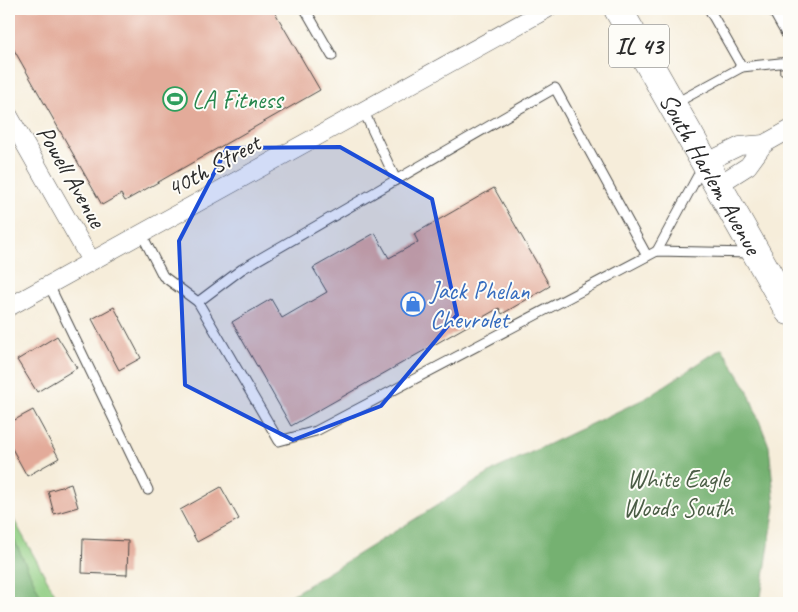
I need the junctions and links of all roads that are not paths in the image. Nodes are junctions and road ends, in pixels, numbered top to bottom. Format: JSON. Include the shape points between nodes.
{"nodes":[{"id":1,"x":306,"y":9,"type":"edge"},
{"id":2,"x":547,"y":9,"type":"edge"},
{"id":3,"x":618,"y":9,"type":"edge"},
{"id":4,"x":709,"y":9,"type":"edge"},
{"id":5,"x":772,"y":9,"type":"edge"},
{"id":6,"x":789,"y":39,"type":"edge"},
{"id":7,"x":332,"y":56,"type":"dead end"},
{"id":8,"x":789,"y":62,"type":"edge"},
{"id":9,"x":742,"y":67,"type":"junction"},
{"id":10,"x":672,"y":104,"type":"junction"},
{"id":11,"x":363,"y":110,"type":"junction"},
{"id":12,"x":9,"y":116,"type":"edge"},
{"id":13,"x":789,"y":130,"type":"edge"},
{"id":14,"x":764,"y":144,"type":"junction"},
{"id":15,"x":711,"y":174,"type":"junction"},
{"id":16,"x":396,"y":180,"type":"junction"},
{"id":17,"x":140,"y":233,"type":"junction"},
{"id":18,"x":657,"y":251,"type":"junction"},
{"id":19,"x":756,"y":253,"type":"junction"},
{"id":20,"x":647,"y":256,"type":"junction"},
{"id":21,"x":91,"y":261,"type":"junction"},
{"id":22,"x":48,"y":285,"type":"junction"},
{"id":23,"x":198,"y":302,"type":"junction"},
{"id":24,"x":9,"y":307,"type":"edge"},
{"id":25,"x":789,"y":312,"type":"edge"},
{"id":26,"x":148,"y":490,"type":"dead end"}],
"edges":[{"from":1,"to":7,"type":"lane"},
{"from":2,"to":11,"type":"street","name":"40th Street"},
{"from":3,"to":10,"type":"main road","name":"South Harlem Avenue","number":"IL 43"},
{"from":4,"to":9,"type":"lane"},
{"from":5,"to":6,"type":"lane"},
{"from":8,"to":9,"type":"lane"},
{"from":9,"to":10,"type":"lane"},
{"from":10,"to":15,"type":"main road","name":"South Harlem Avenue","number":"IL 43"},
{"from":11,"to":16,"type":"lane"},
{"from":11,"to":17,"type":"street","name":"40th Street"},
{"from":12,"to":21,"type":"street","name":"Powell Avenue"},
{"from":13,"to":14,"type":"street"},
{"from":14,"to":15,"type":"street","via":[[740,146]]},
{"from":14,"to":15,"type":"street","via":[[748,166]]},
{"from":15,"to":18,"type":"lane"},
{"from":15,"to":19,"type":"main road","name":"South Harlem Avenue","number":"IL 43"},
{"from":16,"to":20,"type":"lane","via":[[555,88]]},
{"from":16,"to":23,"type":"lane","via":[[242,269]]},
{"from":17,"to":21,"type":"street","name":"40th Street"},
{"from":17,"to":23,"type":"lane","via":[[164,276]]},
{"from":18,"to":19,"type":"lane"},
{"from":18,"to":20,"type":"lane"},
{"from":19,"to":25,"type":"main road","name":"South Harlem Avenue","number":"IL 43"},
{"from":20,"to":23,"type":"lane","via":[[316,431],[279,441]]},
{"from":21,"to":22,"type":"street","name":"40th Street"},
{"from":22,"to":24,"type":"street","name":"40th Street"},
{"from":22,"to":26,"type":"lane"}]}
